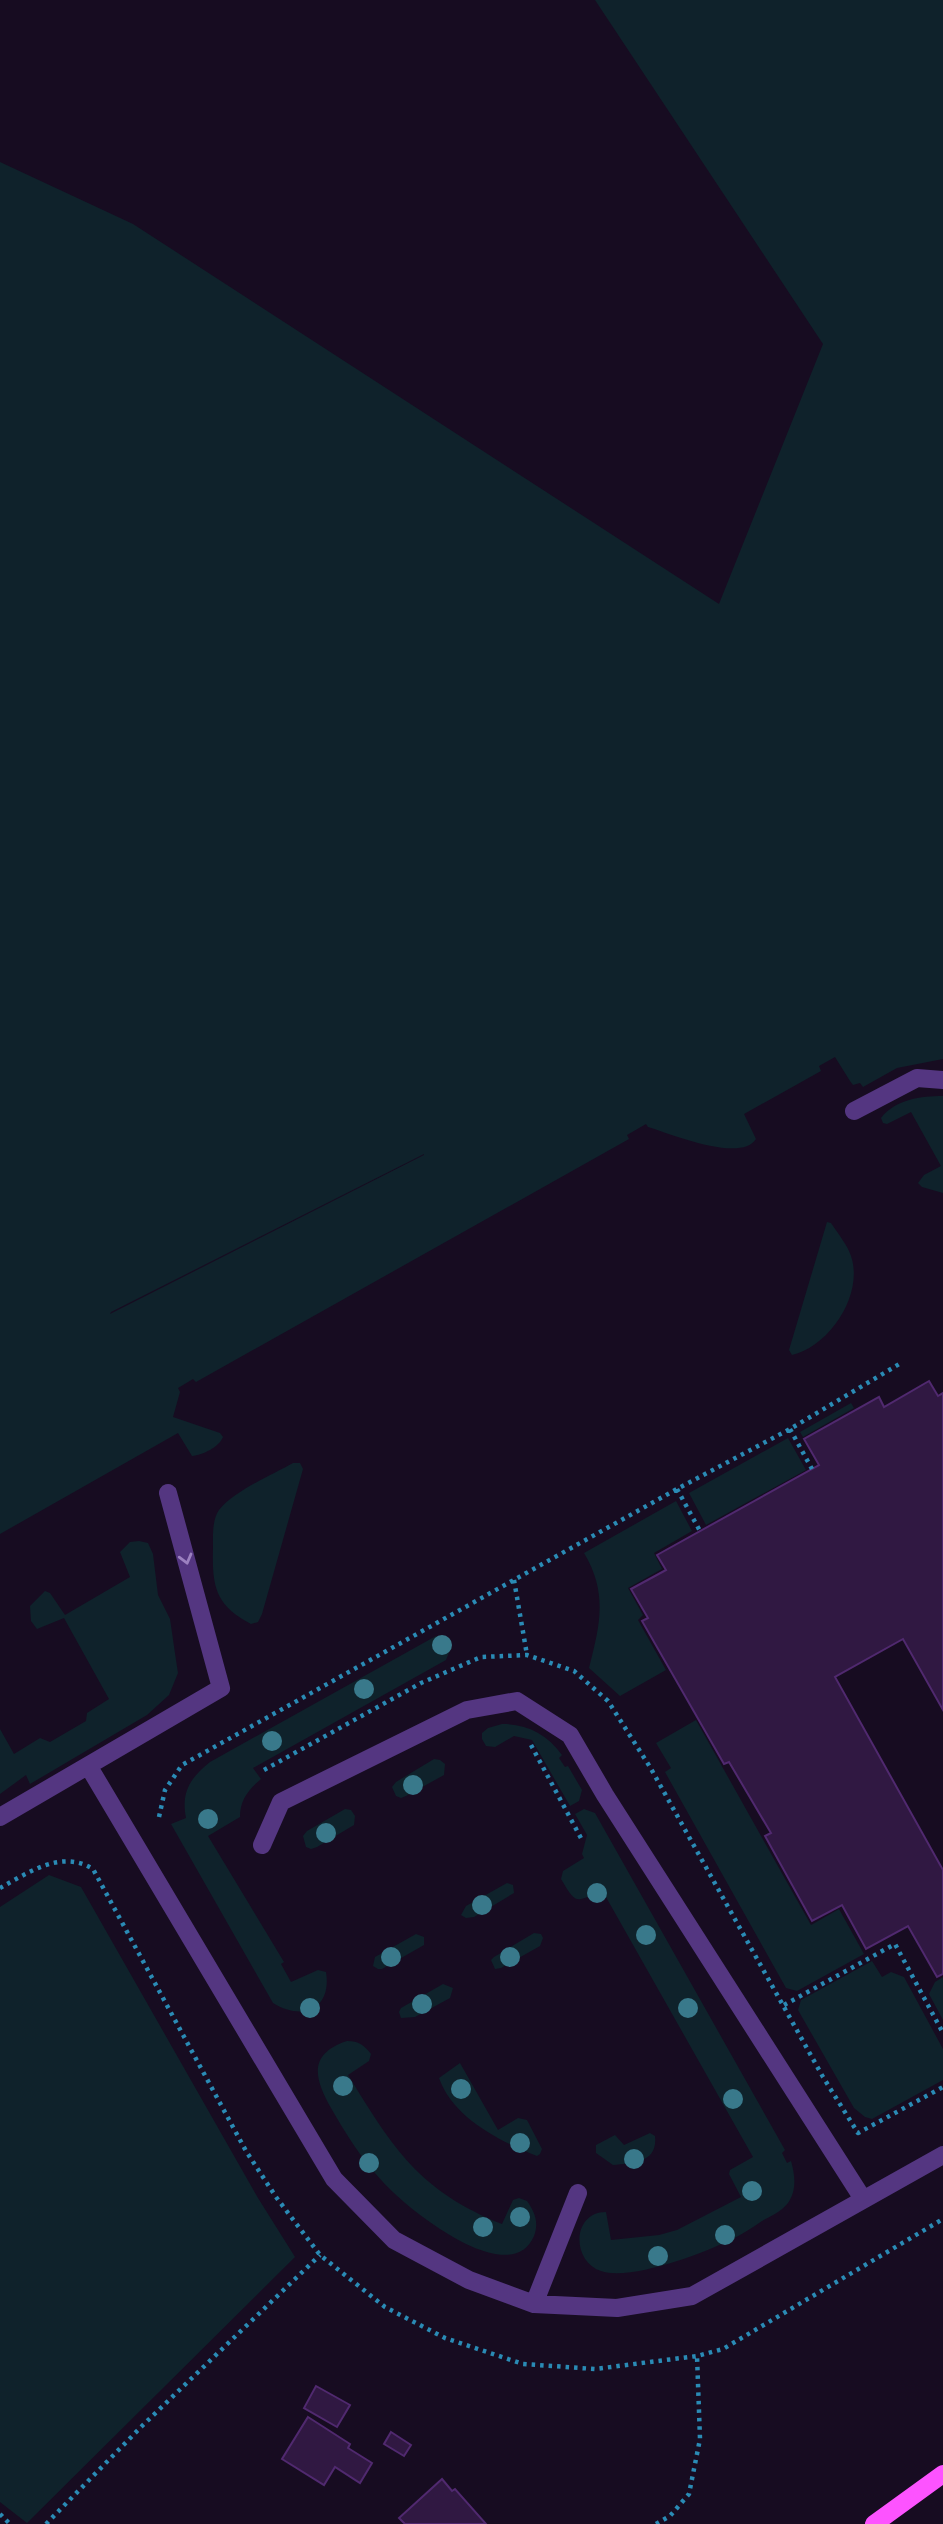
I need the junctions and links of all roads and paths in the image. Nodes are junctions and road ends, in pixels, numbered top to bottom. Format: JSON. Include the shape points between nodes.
{"nodes":[{"id":1,"x":943,"y":1080,"type":"edge"},
{"id":2,"x":854,"y":1111,"type":"dead end"},
{"id":3,"x":901,"y":1363,"type":"dead end"},
{"id":4,"x":790,"y":1429,"type":"junction"},
{"id":5,"x":812,"y":1469,"type":"dead end"},
{"id":6,"x":677,"y":1489,"type":"junction"},
{"id":7,"x":168,"y":1493,"type":"dead end"},
{"id":8,"x":700,"y":1531,"type":"dead end"},
{"id":9,"x":514,"y":1580,"type":"junction"},
{"id":10,"x":527,"y":1655,"type":"dead end"},
{"id":11,"x":531,"y":1744,"type":"dead end"},
{"id":12,"x":89,"y":1767,"type":"junction"},
{"id":13,"x":576,"y":1810,"type":"dead end"},
{"id":14,"x":569,"y":1813,"type":"junction"},
{"id":15,"x":0,"y":1817,"type":"edge"},
{"id":16,"x":159,"y":1817,"type":"dead end"},
{"id":17,"x":582,"y":1840,"type":"dead end"},
{"id":18,"x":262,"y":1845,"type":"dead end"},
{"id":19,"x":0,"y":1888,"type":"edge"},
{"id":20,"x":784,"y":2005,"type":"dead end"},
{"id":21,"x":943,"y":2033,"type":"edge"},
{"id":22,"x":943,"y":2087,"type":"edge"},
{"id":23,"x":858,"y":2133,"type":"dead end"},
{"id":24,"x":943,"y":2155,"type":"edge"},
{"id":25,"x":578,"y":2193,"type":"dead end"},
{"id":26,"x":863,"y":2199,"type":"junction"},
{"id":27,"x":943,"y":2219,"type":"edge"},
{"id":28,"x":320,"y":2255,"type":"junction"},
{"id":29,"x":534,"y":2304,"type":"junction"},
{"id":30,"x":697,"y":2356,"type":"junction"},
{"id":31,"x":943,"y":2474,"type":"edge"},
{"id":32,"x":0,"y":2514,"type":"edge"},
{"id":33,"x":10,"y":2524,"type":"edge"},
{"id":34,"x":46,"y":2524,"type":"edge"},
{"id":35,"x":656,"y":2524,"type":"edge"},
{"id":36,"x":874,"y":2524,"type":"edge"}],
"edges":[{"from":1,"to":2,"type":"lane","via":[[917,1079]]},
{"from":3,"to":4,"type":"path"},
{"from":4,"to":5,"type":"path"},
{"from":4,"to":6,"type":"path"},
{"from":6,"to":8,"type":"path"},
{"from":6,"to":9,"type":"path"},
{"from":7,"to":12,"type":"lane","one_way":true,"via":[[222,1688]]},
{"from":9,"to":10,"type":"path"},
{"from":9,"to":16,"type":"path","via":[[182,1765],[166,1790]]},
{"from":11,"to":14,"type":"path"},
{"from":12,"to":15,"type":"lane"},
{"from":12,"to":29,"type":"lane","via":[[334,2179],[394,2240],[469,2280]]},
{"from":13,"to":14,"type":"path"},
{"from":14,"to":17,"type":"path"},
{"from":18,"to":26,"type":"lane","via":[[281,1802],[467,1710],[517,1701],[570,1735]]},
{"from":19,"to":28,"type":"path","via":[[45,1864],[82,1863],[93,1869],[246,2151]]},
{"from":20,"to":21,"type":"path","via":[[895,1944]]},
{"from":22,"to":23,"type":"path"},
{"from":24,"to":26,"type":"lane"},
{"from":25,"to":29,"type":"lane"},
{"from":26,"to":29,"type":"lane","via":[[692,2296],[617,2308]]},
{"from":27,"to":30,"type":"path","via":[[723,2349]]},
{"from":28,"to":30,"type":"path","via":[[385,2306],[445,2338],[523,2364],[595,2369]]},
{"from":28,"to":34,"type":"path"},
{"from":30,"to":35,"type":"path","via":[[700,2439],[689,2494]]},
{"from":31,"to":36,"type":"main road"},
{"from":32,"to":33,"type":"path"}]}
